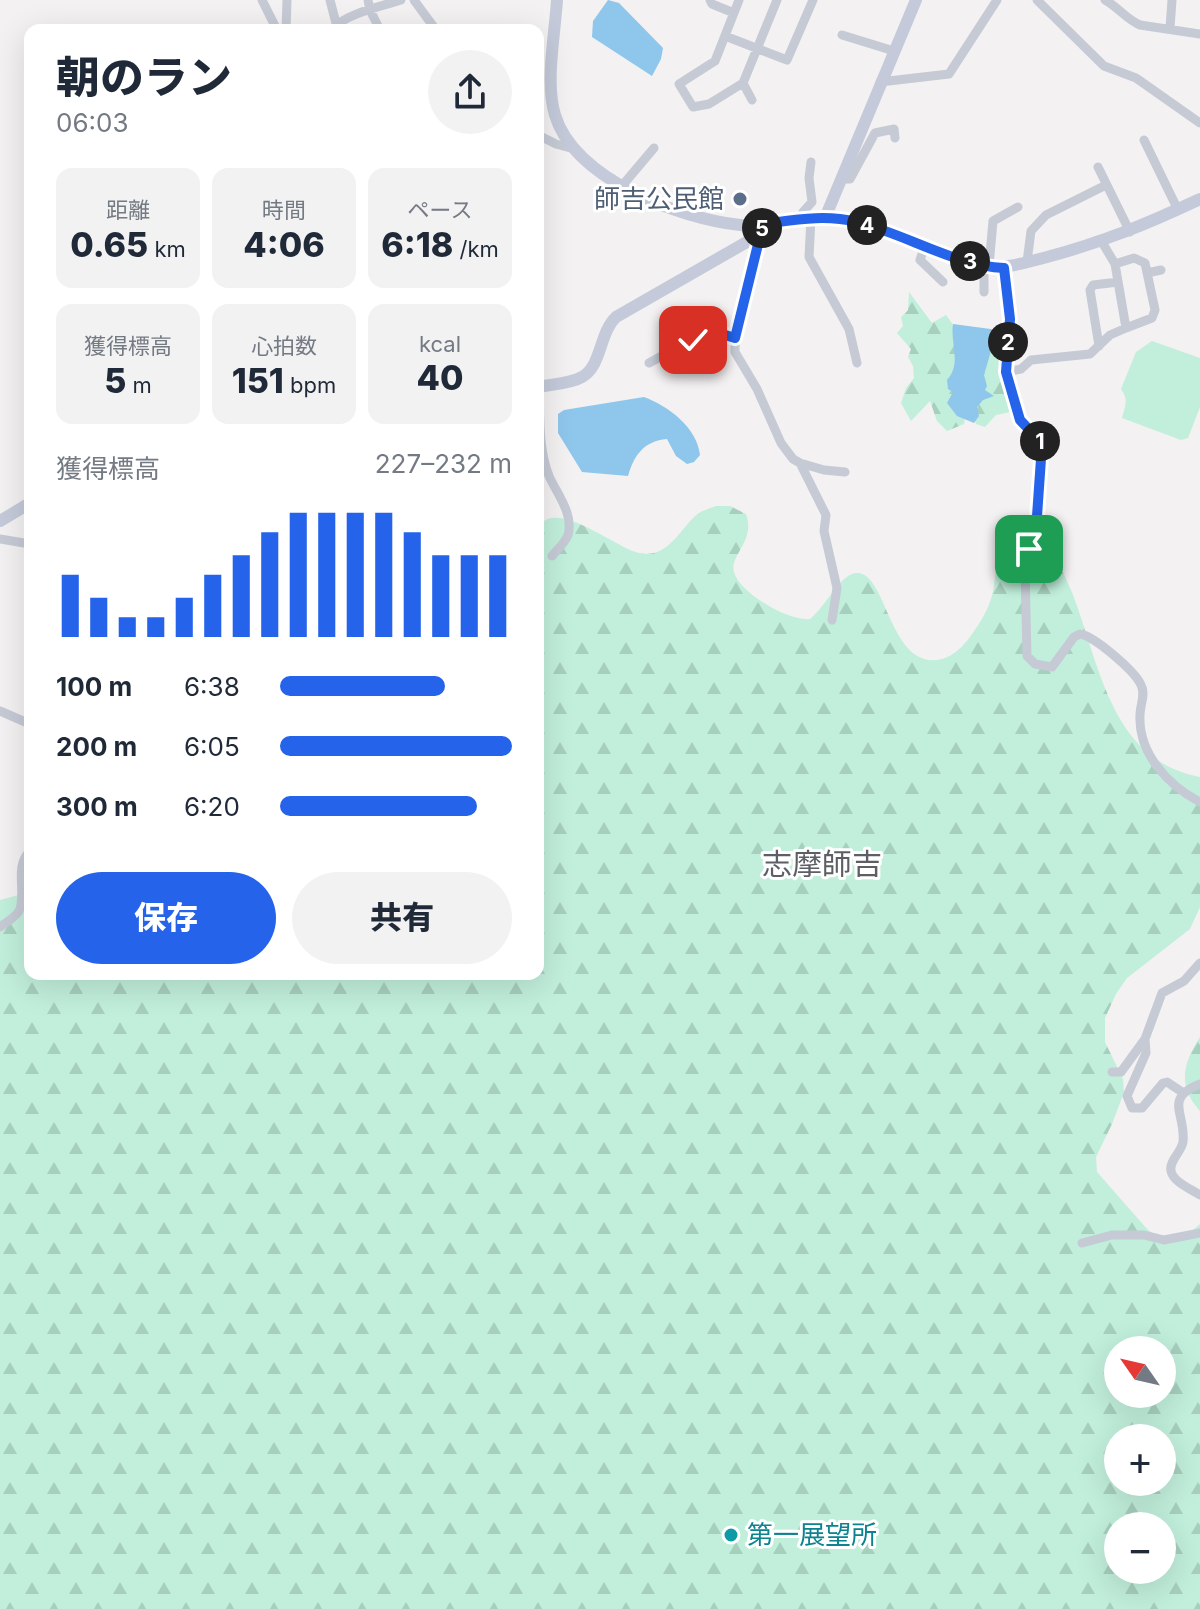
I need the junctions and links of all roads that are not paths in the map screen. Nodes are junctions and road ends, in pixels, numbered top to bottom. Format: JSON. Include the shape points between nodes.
{"nodes":[{"id":1,"x":262,"y":0,"type":"edge"},
{"id":2,"x":287,"y":0,"type":"edge"},
{"id":3,"x":330,"y":0,"type":"edge"},
{"id":4,"x":401,"y":0,"type":"edge"},
{"id":5,"x":414,"y":0,"type":"edge"},
{"id":6,"x":557,"y":0,"type":"edge"},
{"id":7,"x":710,"y":0,"type":"edge"},
{"id":8,"x":739,"y":0,"type":"edge"},
{"id":9,"x":777,"y":0,"type":"edge"},
{"id":10,"x":813,"y":0,"type":"edge"},
{"id":11,"x":916,"y":0,"type":"edge"},
{"id":12,"x":997,"y":0,"type":"edge"},
{"id":13,"x":1037,"y":0,"type":"edge"},
{"id":14,"x":1105,"y":0,"type":"edge"},
{"id":15,"x":1172,"y":0,"type":"edge"},
{"id":16,"x":369,"y":5,"type":"edge"},
{"id":17,"x":734,"y":13,"type":"junction"},
{"id":18,"x":274,"y":24,"type":"edge"},
{"id":19,"x":286,"y":24,"type":"edge"},
{"id":20,"x":334,"y":24,"type":"edge"},
{"id":21,"x":341,"y":24,"type":"edge"},
{"id":22,"x":377,"y":24,"type":"edge"},
{"id":23,"x":432,"y":24,"type":"edge"},
{"id":24,"x":1170,"y":28,"type":"junction"},
{"id":25,"x":1200,"y":34,"type":"edge"},
{"id":26,"x":842,"y":35,"type":"dead end"},
{"id":27,"x":725,"y":36,"type":"junction"},
{"id":28,"x":757,"y":48,"type":"junction"},
{"id":29,"x":894,"y":51,"type":"junction"},
{"id":30,"x":880,"y":82,"type":"junction"},
{"id":31,"x":743,"y":83,"type":"junction"},
{"id":32,"x":752,"y":100,"type":"dead end"},
{"id":33,"x":1200,"y":123,"type":"edge"},
{"id":34,"x":544,"y":138,"type":"edge"},
{"id":35,"x":895,"y":138,"type":"dead end"},
{"id":36,"x":1144,"y":140,"type":"dead end"},
{"id":37,"x":654,"y":148,"type":"dead end"},
{"id":38,"x":574,"y":149,"type":"junction"},
{"id":39,"x":811,"y":162,"type":"dead end"},
{"id":40,"x":1098,"y":167,"type":"dead end"},
{"id":41,"x":841,"y":179,"type":"junction"},
{"id":42,"x":1106,"y":185,"type":"junction"},
{"id":43,"x":621,"y":187,"type":"junction"},
{"id":44,"x":1200,"y":199,"type":"edge"},
{"id":45,"x":1018,"y":207,"type":"dead end"},
{"id":46,"x":1178,"y":210,"type":"junction"},
{"id":47,"x":825,"y":218,"type":"junction"},
{"id":48,"x":806,"y":219,"type":"junction"},
{"id":49,"x":761,"y":229,"type":"junction"},
{"id":50,"x":1130,"y":232,"type":"junction"},
{"id":51,"x":1102,"y":242,"type":"junction"},
{"id":52,"x":925,"y":245,"type":"junction"},
{"id":53,"x":1027,"y":262,"type":"junction"},
{"id":54,"x":1115,"y":264,"type":"junction"},
{"id":55,"x":986,"y":266,"type":"junction"},
{"id":56,"x":1004,"y":268,"type":"junction"},
{"id":57,"x":1161,"y":270,"type":"dead end"},
{"id":58,"x":1147,"y":273,"type":"junction"},
{"id":59,"x":943,"y":282,"type":"dead end"},
{"id":60,"x":1118,"y":282,"type":"junction"},
{"id":61,"x":984,"y":292,"type":"dead end"},
{"id":62,"x":1126,"y":328,"type":"junction"},
{"id":63,"x":735,"y":338,"type":"junction"},
{"id":64,"x":1099,"y":346,"type":"junction"},
{"id":65,"x":649,"y":363,"type":"dead end"},
{"id":66,"x":857,"y":363,"type":"dead end"},
{"id":67,"x":1006,"y":372,"type":"junction"},
{"id":68,"x":544,"y":386,"type":"edge"},
{"id":69,"x":544,"y":455,"type":"edge"},
{"id":70,"x":800,"y":463,"type":"junction"},
{"id":71,"x":845,"y":472,"type":"dead end"},
{"id":72,"x":24,"y":507,"type":"edge"},
{"id":73,"x":0,"y":521,"type":"edge"},
{"id":74,"x":0,"y":539,"type":"edge"},
{"id":75,"x":24,"y":543,"type":"edge"},
{"id":76,"x":552,"y":556,"type":"dead end"},
{"id":77,"x":832,"y":620,"type":"dead end"},
{"id":78,"x":0,"y":711,"type":"edge"},
{"id":79,"x":24,"y":721,"type":"edge"},
{"id":80,"x":1200,"y":802,"type":"edge"},
{"id":81,"x":24,"y":859,"type":"edge"},
{"id":82,"x":0,"y":927,"type":"edge"},
{"id":83,"x":1200,"y":963,"type":"edge"},
{"id":84,"x":1145,"y":1039,"type":"junction"},
{"id":85,"x":1112,"y":1072,"type":"dead end"},
{"id":86,"x":1200,"y":1084,"type":"edge"},
{"id":87,"x":1182,"y":1092,"type":"junction"},
{"id":88,"x":1200,"y":1195,"type":"edge"},
{"id":89,"x":1200,"y":1233,"type":"edge"},
{"id":90,"x":1082,"y":1243,"type":"dead end"}],
"edges":[{"from":1,"to":18,"type":"street"},
{"from":2,"to":19,"type":"street"},
{"from":3,"to":20,"type":"street"},
{"from":4,"to":16,"type":"street"},
{"from":5,"to":23,"type":"street"},
{"from":6,"to":38,"type":"street","via":[[551,98]]},
{"from":7,"to":17,"type":"street"},
{"from":8,"to":17,"type":"street"},
{"from":9,"to":28,"type":"street"},
{"from":10,"to":28,"type":"street","via":[[787,60]]},
{"from":11,"to":29,"type":"street"},
{"from":12,"to":30,"type":"street","via":[[949,74]]},
{"from":13,"to":33,"type":"street","via":[[1104,66],[1136,78]]},
{"from":14,"to":24,"type":"street","via":[[1135,24]]},
{"from":15,"to":24,"type":"street"},
{"from":16,"to":21,"type":"street"},
{"from":16,"to":22,"type":"street"},
{"from":17,"to":27,"type":"street"},
{"from":24,"to":25,"type":"street"},
{"from":26,"to":29,"type":"street"},
{"from":27,"to":28,"type":"street"},
{"from":27,"to":31,"type":"street","via":[[715,61],[679,84],[693,107],[709,104]]},
{"from":28,"to":31,"type":"street"},
{"from":29,"to":30,"type":"street"},
{"from":30,"to":41,"type":"street"},
{"from":31,"to":32,"type":"street"},
{"from":34,"to":38,"type":"street"},
{"from":35,"to":41,"type":"street","via":[[894,129],[875,133],[850,179]]},
{"from":36,"to":46,"type":"street"},
{"from":37,"to":43,"type":"street"},
{"from":38,"to":43,"type":"street"},
{"from":39,"to":48,"type":"street","via":[[812,202],[803,212]]},
{"from":40,"to":42,"type":"street"},
{"from":41,"to":47,"type":"street"},
{"from":42,"to":50,"type":"street"},
{"from":42,"to":53,"type":"street","via":[[1046,215],[1031,231]]},
{"from":43,"to":49,"type":"street","via":[[654,204]]},
{"from":44,"to":46,"type":"street"},
{"from":45,"to":55,"type":"street","via":[[993,221]]},
{"from":46,"to":50,"type":"street"},
{"from":47,"to":48,"type":"street"},
{"from":47,"to":52,"type":"street","via":[[860,222]]},
{"from":48,"to":49,"type":"street"},
{"from":48,"to":66,"type":"street","via":[[809,257],[849,329]]},
{"from":49,"to":63,"type":"street"},
{"from":49,"to":68,"type":"street","via":[[616,317],[585,375]]},
{"from":50,"to":51,"type":"street"},
{"from":51,"to":53,"type":"street"},
{"from":51,"to":54,"type":"street"},
{"from":52,"to":55,"type":"street"},
{"from":52,"to":59,"type":"street","via":[[920,260]]},
{"from":53,"to":56,"type":"street"},
{"from":54,"to":58,"type":"street","via":[[1134,258],[1145,263]]},
{"from":54,"to":60,"type":"street"},
{"from":55,"to":56,"type":"street"},
{"from":55,"to":61,"type":"street"},
{"from":56,"to":67,"type":"street","via":[[1010,319]]},
{"from":57,"to":58,"type":"street"},
{"from":58,"to":62,"type":"street","via":[[1152,318]]},
{"from":60,"to":62,"type":"street"},
{"from":60,"to":64,"type":"street","via":[[1090,290]]},
{"from":62,"to":64,"type":"street"},
{"from":63,"to":65,"type":"street","via":[[709,330]]},
{"from":63,"to":70,"type":"street","via":[[735,352],[781,443]]},
{"from":64,"to":67,"type":"street","via":[[1090,354],[1044,357]]},
{"from":67,"to":80,"type":"street","via":[[1020,420],[1040,441],[1037,516],[1025,567],[1027,656],[1035,664],[1052,667],[1080,634],[1120,661],[1142,685],[1140,724],[1155,765]]},
{"from":69,"to":76,"type":"street","via":[[568,520],[568,535]]},
{"from":70,"to":71,"type":"street"},
{"from":70,"to":77,"type":"street","via":[[826,515],[824,531],[837,588]]},
{"from":72,"to":73,"type":"street"},
{"from":74,"to":75,"type":"street"},
{"from":78,"to":79,"type":"street"},
{"from":81,"to":82,"type":"street","via":[[20,908]]},
{"from":83,"to":84,"type":"street","via":[[1184,981],[1162,993]]},
{"from":84,"to":85,"type":"street","via":[[1121,1072]]},
{"from":84,"to":87,"type":"street","via":[[1146,1053],[1127,1096],[1132,1108],[1142,1108],[1163,1083]]},
{"from":86,"to":87,"type":"street"},
{"from":87,"to":88,"type":"street","via":[[1182,1145],[1171,1170],[1176,1180]]},
{"from":89,"to":90,"type":"street","via":[[1164,1240],[1112,1235]]}]}
